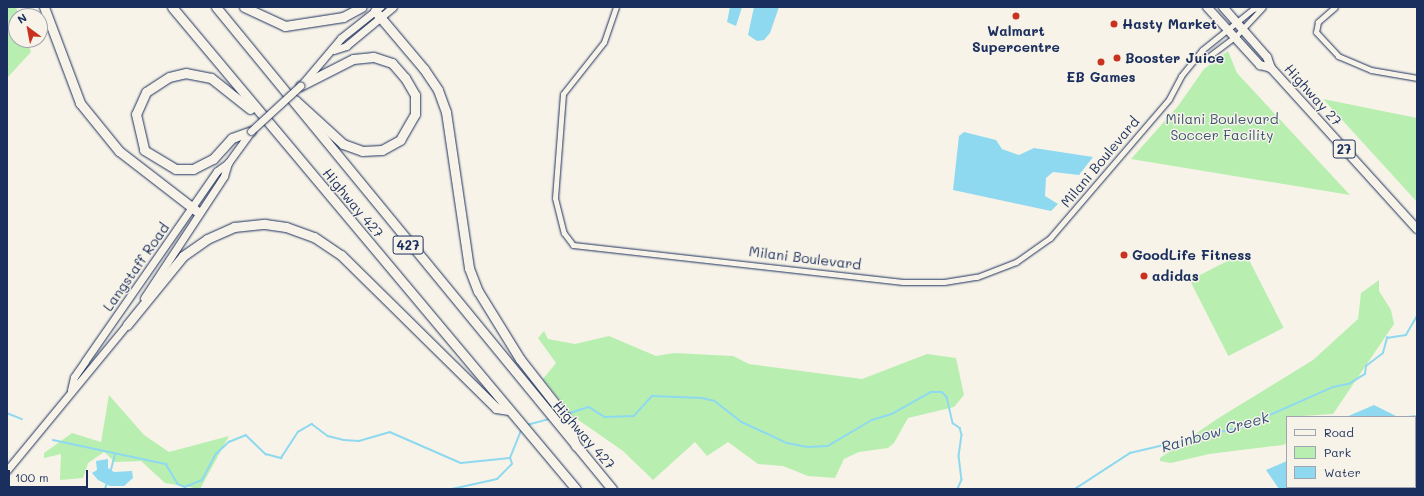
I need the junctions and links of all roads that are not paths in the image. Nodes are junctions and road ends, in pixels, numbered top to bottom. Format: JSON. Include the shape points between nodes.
{"nodes":[{"id":1,"x":44,"y":7,"type":"edge"},
{"id":2,"x":172,"y":7,"type":"edge"},
{"id":3,"x":216,"y":7,"type":"edge"},
{"id":4,"x":244,"y":7,"type":"edge"},
{"id":5,"x":362,"y":7,"type":"edge"},
{"id":6,"x":392,"y":7,"type":"edge"},
{"id":7,"x":616,"y":7,"type":"edge"},
{"id":8,"x":1207,"y":7,"type":"edge"},
{"id":9,"x":1223,"y":7,"type":"edge"},
{"id":10,"x":1262,"y":7,"type":"edge"},
{"id":11,"x":1335,"y":7,"type":"edge"},
{"id":12,"x":378,"y":12,"type":"edge"},
{"id":13,"x":1237,"y":22,"type":"junction"},
{"id":14,"x":1228,"y":29,"type":"junction"},
{"id":15,"x":1243,"y":29,"type":"junction"},
{"id":16,"x":1235,"y":37,"type":"junction"},
{"id":17,"x":1198,"y":58,"type":"junction"},
{"id":18,"x":1271,"y":68,"type":"junction"},
{"id":19,"x":1417,"y":78,"type":"edge"},
{"id":20,"x":300,"y":86,"type":"junction"},
{"id":21,"x":281,"y":90,"type":"junction"},
{"id":22,"x":251,"y":131,"type":"junction"},
{"id":23,"x":276,"y":133,"type":"junction"},
{"id":24,"x":195,"y":210,"type":"junction"},
{"id":25,"x":1417,"y":229,"type":"edge"},
{"id":26,"x":127,"y":325,"type":"junction"},
{"id":27,"x":72,"y":390,"type":"junction"},
{"id":28,"x":509,"y":410,"type":"junction"},
{"id":29,"x":577,"y":448,"type":"junction"},
{"id":30,"x":7,"y":470,"type":"edge"},
{"id":31,"x":576,"y":489,"type":"edge"},
{"id":32,"x":612,"y":489,"type":"edge"}],
"edges":[{"from":1,"to":24,"type":"highway","via":[[80,103],[119,151]]},
{"from":2,"to":23,"type":"highway","name":"Highway 427","number":"427"},
{"from":3,"to":21,"type":"highway","name":"Highway 427","number":"427"},
{"from":4,"to":5,"type":"highway","via":[[285,26],[343,18]]},
{"from":6,"to":12,"type":"main road","name":"Langstaff Road"},
{"from":7,"to":17,"type":"street","name":"Milani Boulevard","via":[[604,42],[564,94],[555,198],[564,233],[573,246],[903,282],[944,282],[977,277],[1016,262],[1050,238],[1140,134]]},
{"from":8,"to":14,"type":"main road","name":"Highway 27","number":"27"},
{"from":9,"to":13,"type":"main road","name":"Highway 27","number":"27"},
{"from":10,"to":13,"type":"street","name":"Milani Boulevard"},
{"from":10,"to":15,"type":"street"},
{"from":11,"to":19,"type":"street","via":[[1318,22],[1316,32],[1338,56],[1371,70]]},
{"from":12,"to":20,"type":"main road","name":"Langstaff Road","via":[[346,46],[334,50]]},
{"from":12,"to":29,"type":"highway","via":[[438,90],[451,134],[469,268],[489,312],[570,424]]},
{"from":13,"to":14,"type":"street","name":"Milani Boulevard"},
{"from":13,"to":15,"type":"main road","name":"Highway 27","number":"27"},
{"from":14,"to":16,"type":"main road","name":"Highway 27","number":"27"},
{"from":14,"to":17,"type":"street","name":"Milani Boulevard","via":[[1202,50]]},
{"from":15,"to":16,"type":"street"},
{"from":15,"to":18,"type":"main road","name":"Highway 27","number":"27","via":[[1267,56]]},
{"from":16,"to":17,"type":"street","via":[[1208,57]]},
{"from":16,"to":18,"type":"main road","name":"Highway 27","number":"27","via":[[1260,65]]},
{"from":18,"to":25,"type":"main road","name":"Highway 27","number":"27"},
{"from":20,"to":21,"type":"highway","via":[[353,59],[373,57],[392,63],[405,78],[415,95],[415,114],[400,140],[382,150],[362,151],[343,144]]},
{"from":20,"to":22,"type":"main road","name":"Langstaff Road","bridge":true},
{"from":21,"to":29,"type":"highway","name":"Highway 427","number":"427"},
{"from":22,"to":23,"type":"highway","via":[[232,138],[213,159],[193,168],[176,169],[144,150],[136,114],[146,92],[169,77],[186,73],[211,78]]},
{"from":22,"to":24,"type":"main road","name":"Langstaff Road","via":[[228,163],[217,171]]},
{"from":23,"to":28,"type":"highway","name":"Highway 427","number":"427"},
{"from":24,"to":26,"type":"main road","name":"Langstaff Road"},
{"from":24,"to":27,"type":"main road","name":"Langstaff Road","via":[[74,377]]},
{"from":26,"to":27,"type":"main road","name":"Langstaff Road"},
{"from":26,"to":28,"type":"highway","via":[[183,256],[207,239],[234,227],[265,224],[286,227],[314,237],[341,255],[496,408]]},
{"from":27,"to":30,"type":"main road","name":"Langstaff Road"},
{"from":28,"to":31,"type":"highway","name":"Highway 427","number":"427"},
{"from":29,"to":32,"type":"highway","name":"Highway 427","number":"427"}]}
